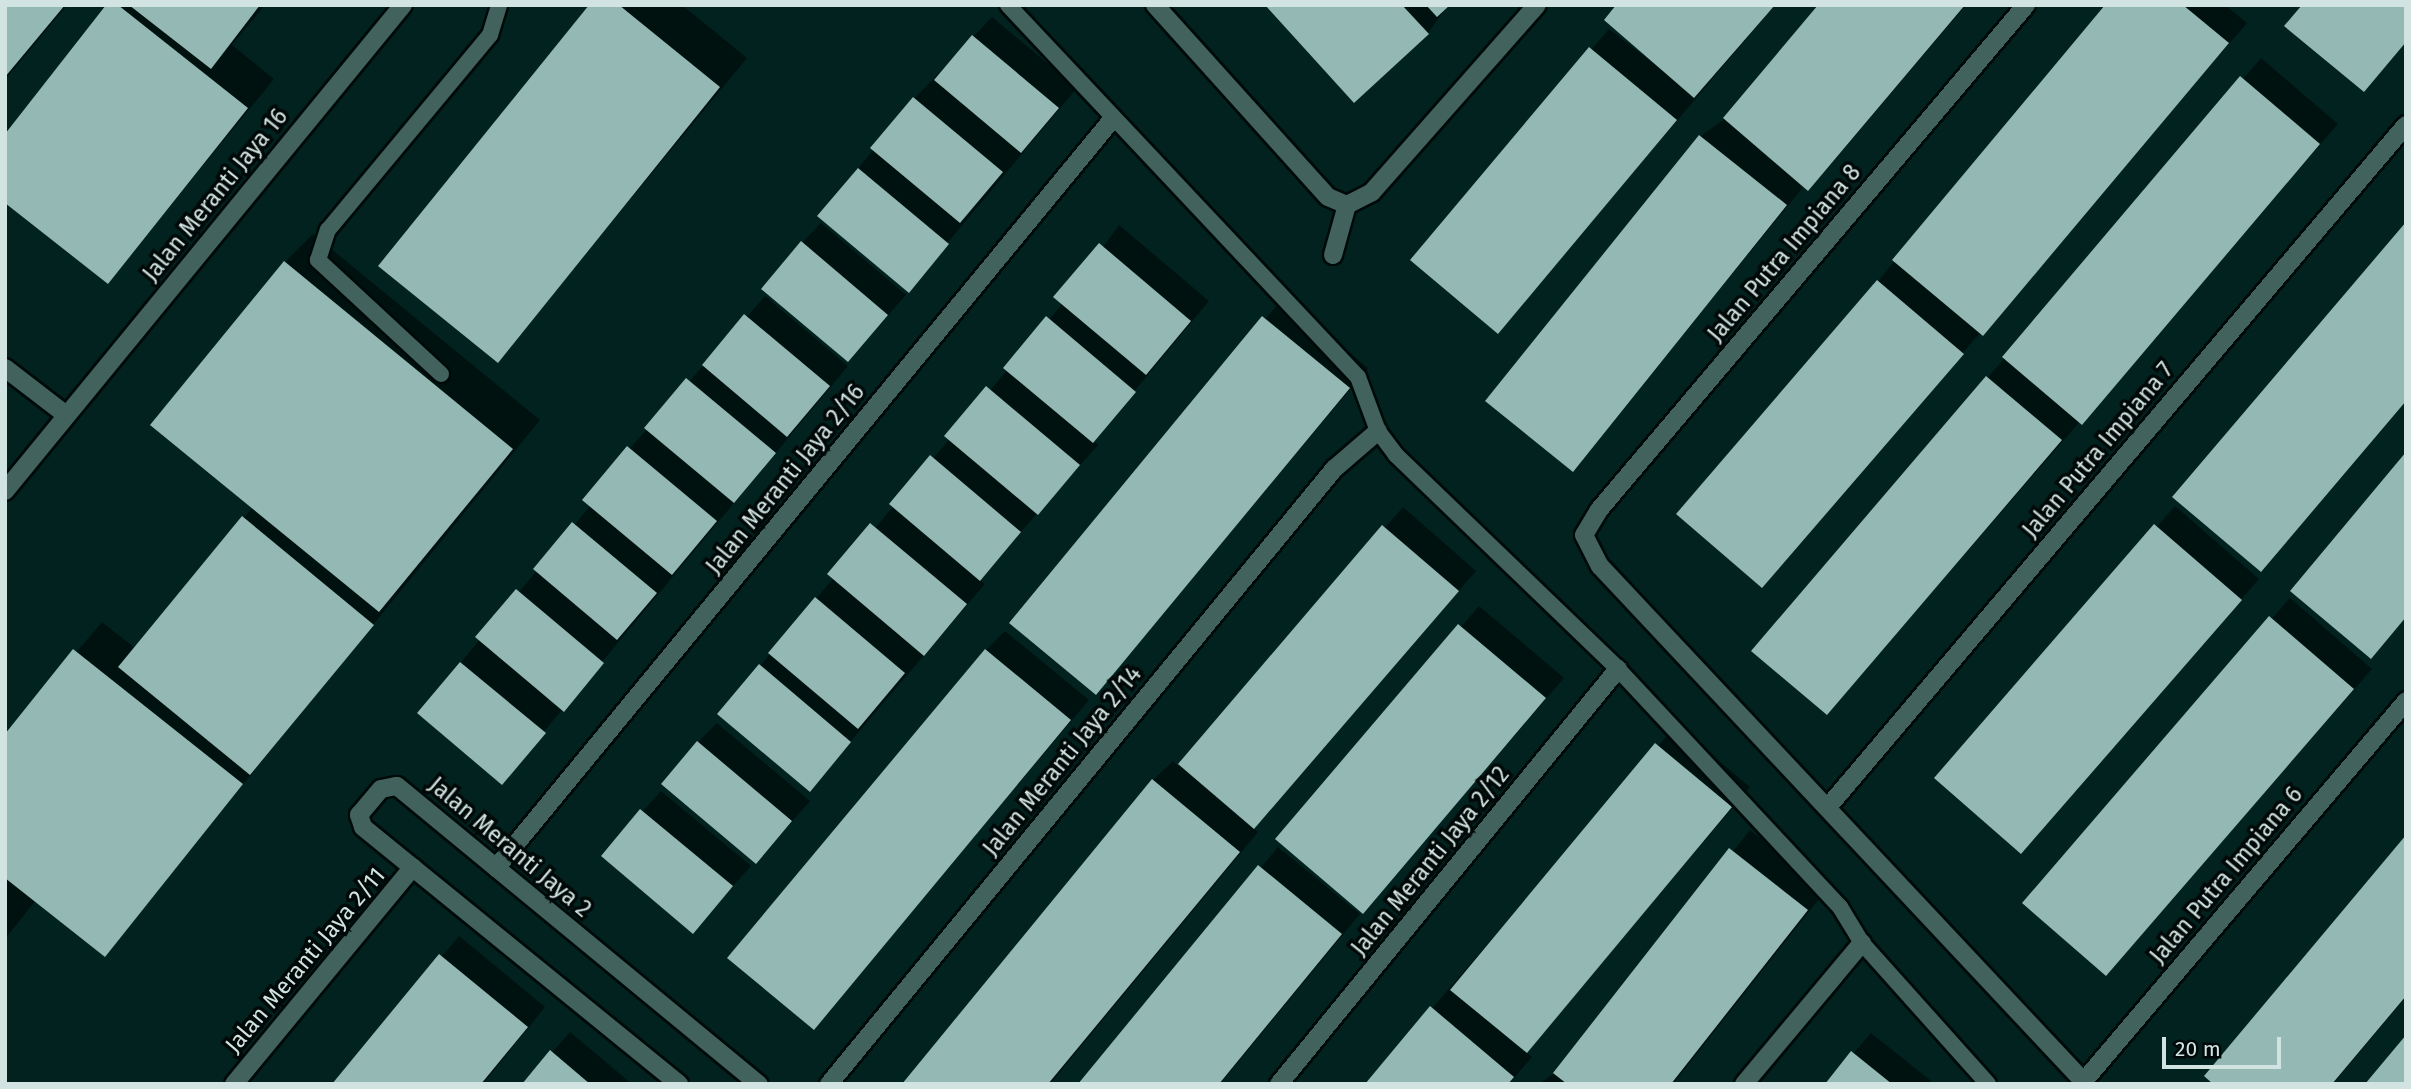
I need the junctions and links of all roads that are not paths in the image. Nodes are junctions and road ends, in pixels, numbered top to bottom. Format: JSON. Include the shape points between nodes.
{"nodes":[{"id":1,"x":402,"y":5,"type":"edge"},
{"id":2,"x":499,"y":5,"type":"edge"},
{"id":3,"x":1008,"y":5,"type":"edge"},
{"id":4,"x":1155,"y":5,"type":"edge"},
{"id":5,"x":1537,"y":5,"type":"edge"},
{"id":6,"x":2026,"y":5,"type":"edge"},
{"id":7,"x":1111,"y":121,"type":"junction"},
{"id":8,"x":2406,"y":125,"type":"edge"},
{"id":9,"x":1347,"y":205,"type":"junction"},
{"id":10,"x":1333,"y":255,"type":"dead end"},
{"id":11,"x":5,"y":368,"type":"edge"},
{"id":12,"x":441,"y":374,"type":"dead end"},
{"id":13,"x":66,"y":415,"type":"junction"},
{"id":14,"x":1378,"y":431,"type":"junction"},
{"id":15,"x":5,"y":491,"type":"edge"},
{"id":16,"x":1618,"y":669,"type":"junction"},
{"id":17,"x":2406,"y":701,"type":"edge"},
{"id":18,"x":1828,"y":807,"type":"junction"},
{"id":19,"x":413,"y":867,"type":"junction"},
{"id":20,"x":496,"y":868,"type":"junction"},
{"id":21,"x":1862,"y":943,"type":"junction"},
{"id":22,"x":2085,"y":1083,"type":"edge"},
{"id":23,"x":234,"y":1084,"type":"edge"},
{"id":24,"x":679,"y":1084,"type":"edge"},
{"id":25,"x":759,"y":1084,"type":"edge"},
{"id":26,"x":829,"y":1084,"type":"edge"},
{"id":27,"x":1279,"y":1084,"type":"edge"},
{"id":28,"x":1745,"y":1084,"type":"edge"},
{"id":29,"x":1988,"y":1084,"type":"edge"}],
"edges":[{"from":1,"to":13,"type":"street","name":"Jalan Meranti Jaya 16"},
{"from":2,"to":12,"type":"lane","via":[[490,35],[328,230],[318,260]]},
{"from":3,"to":7,"type":"lane"},
{"from":4,"to":9,"type":"street","via":[[1328,197]]},
{"from":5,"to":9,"type":"street","via":[[1372,192]]},
{"from":6,"to":18,"type":"street","name":"Jalan Putra Impiana 8","via":[[1599,510],[1584,536],[1600,566]]},
{"from":7,"to":14,"type":"lane","via":[[1359,377]]},
{"from":7,"to":20,"type":"street","name":"Jalan Meranti Jaya 2/16"},
{"from":8,"to":18,"type":"street","name":"Jalan Putra Impiana 7"},
{"from":9,"to":10,"type":"street"},
{"from":11,"to":13,"type":"street"},
{"from":13,"to":15,"type":"street","name":"Jalan Meranti Jaya 16"},
{"from":14,"to":16,"type":"lane"},
{"from":14,"to":26,"type":"street","name":"Jalan Meranti Jaya 2/14","via":[[1334,469]]},
{"from":16,"to":21,"type":"lane","via":[[1840,907]]},
{"from":16,"to":27,"type":"street","name":"Jalan Meranti Jaya 2/12"},
{"from":17,"to":22,"type":"street","name":"Jalan Putra Impiana 6"},
{"from":18,"to":22,"type":"street"},
{"from":19,"to":20,"type":"street","name":"Jalan Meranti Jaya 2","via":[[363,827],[359,815],[381,789],[397,786]]},
{"from":19,"to":23,"type":"street","name":"Jalan Meranti Jaya 2/11"},
{"from":19,"to":24,"type":"street","name":"Jalan Meranti Jaya 2"},
{"from":20,"to":25,"type":"street","name":"Jalan Meranti Jaya 2"},
{"from":21,"to":28,"type":"street"},
{"from":21,"to":29,"type":"lane"}]}
